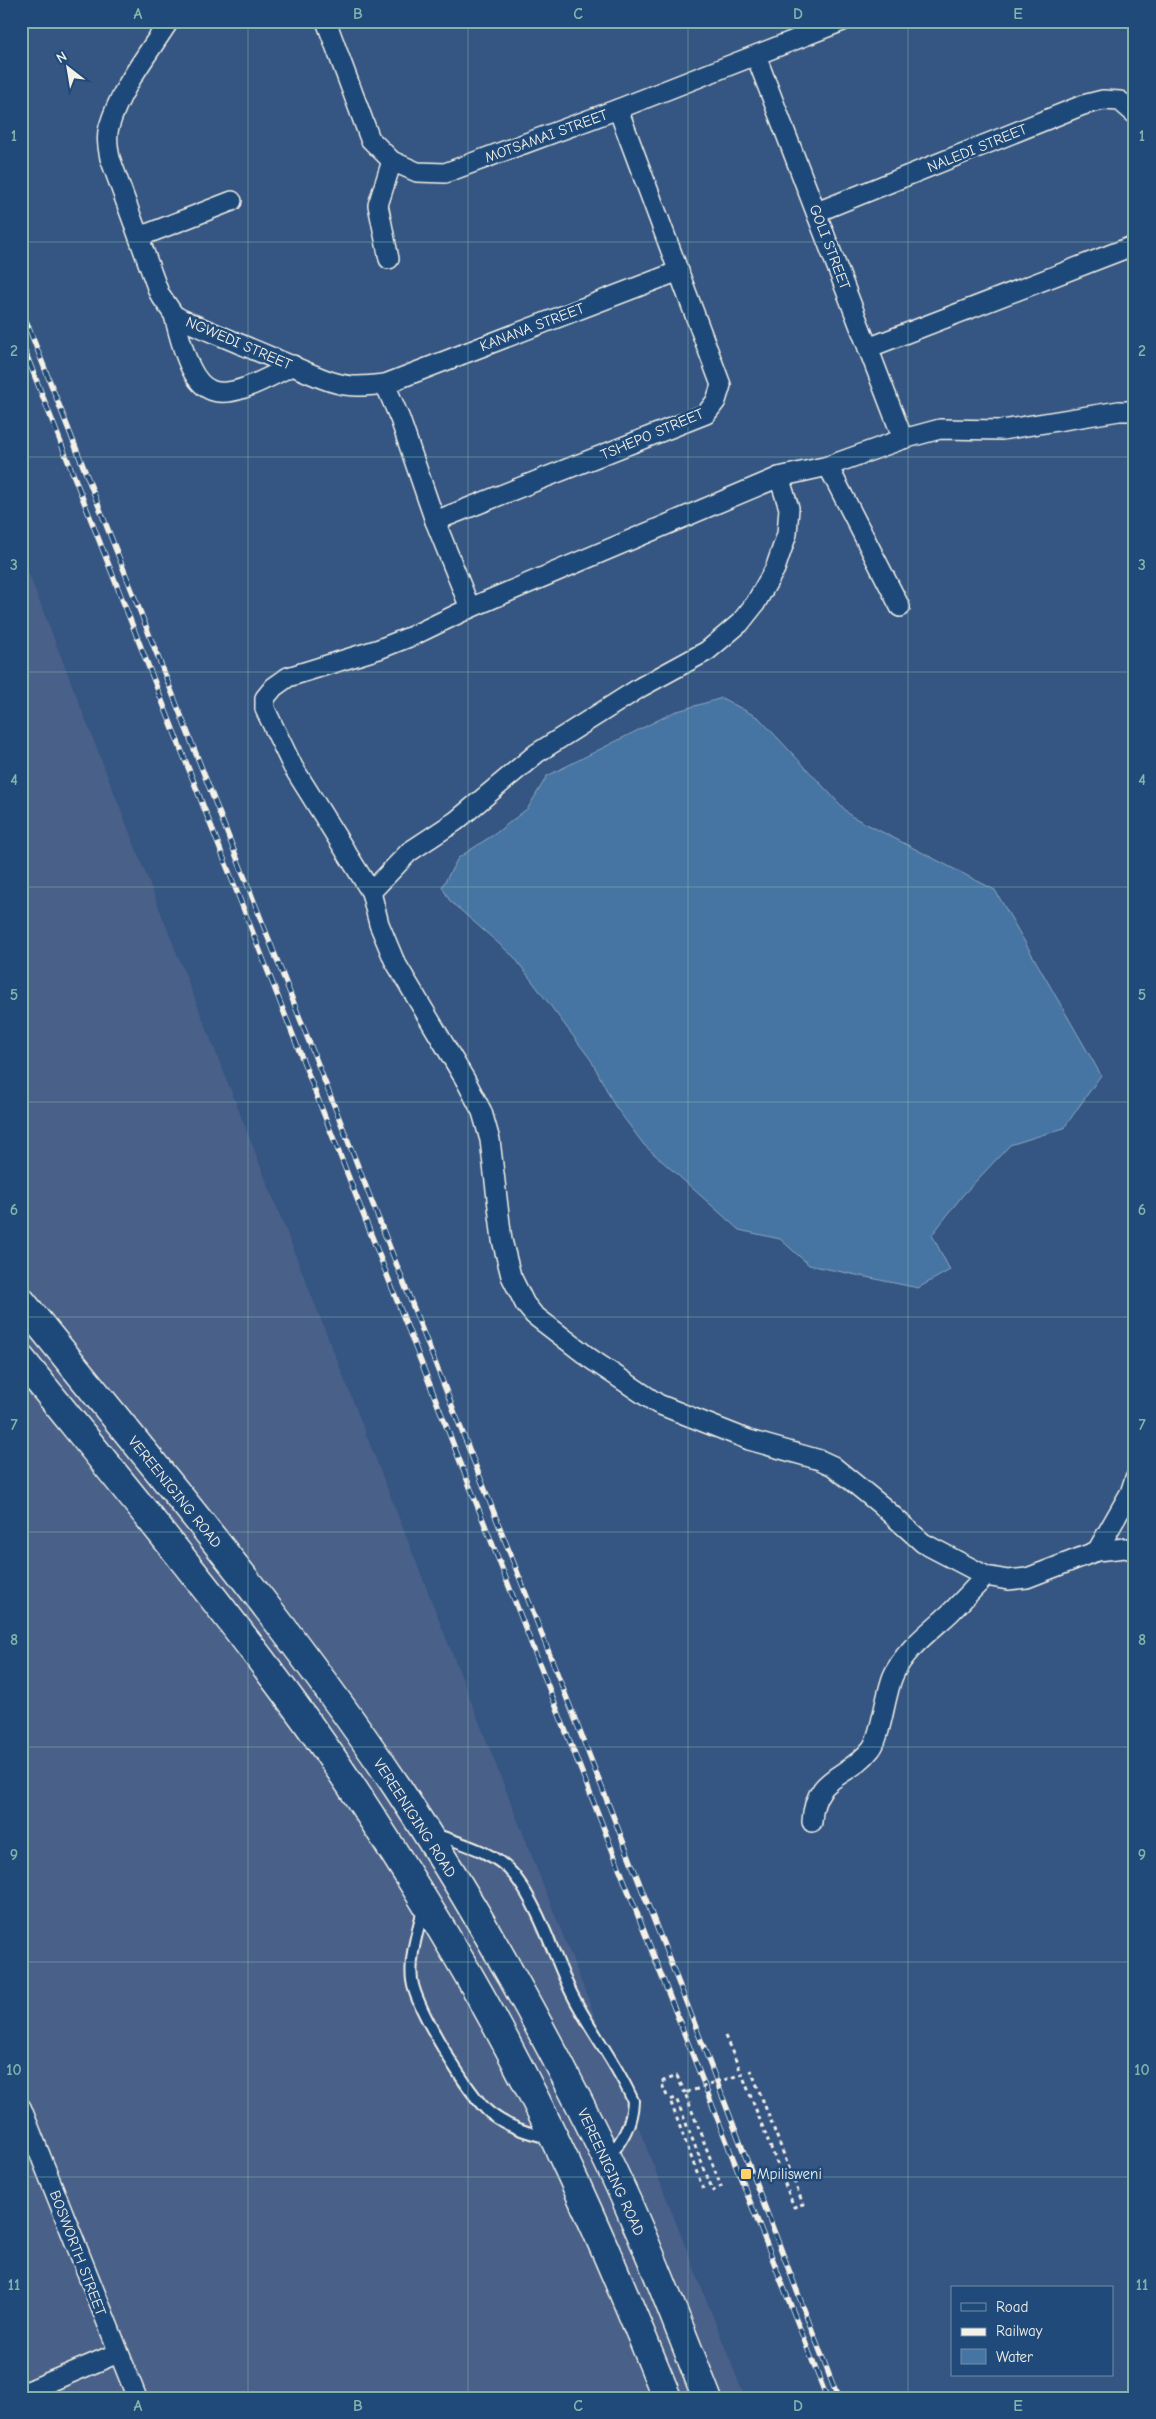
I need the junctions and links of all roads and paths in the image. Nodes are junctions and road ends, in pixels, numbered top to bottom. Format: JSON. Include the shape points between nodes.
{"nodes":[{"id":1,"x":169,"y":21,"type":"edge"},
{"id":2,"x":326,"y":21,"type":"edge"},
{"id":3,"x":843,"y":21,"type":"edge"},
{"id":4,"x":756,"y":56,"type":"junction"},
{"id":5,"x":618,"y":109,"type":"junction"},
{"id":6,"x":1135,"y":114,"type":"edge"},
{"id":7,"x":392,"y":161,"type":"junction"},
{"id":8,"x":232,"y":201,"type":"dead end"},
{"id":9,"x":817,"y":212,"type":"junction"},
{"id":10,"x":139,"y":237,"type":"junction"},
{"id":11,"x":1135,"y":245,"type":"edge"},
{"id":12,"x":389,"y":259,"type":"dead end"},
{"id":13,"x":679,"y":271,"type":"junction"},
{"id":14,"x":174,"y":315,"type":"junction"},
{"id":15,"x":868,"y":348,"type":"junction"},
{"id":16,"x":293,"y":365,"type":"junction"},
{"id":17,"x":385,"y":384,"type":"junction"},
{"id":18,"x":1135,"y":411,"type":"edge"},
{"id":19,"x":903,"y":438,"type":"junction"},
{"id":20,"x":828,"y":466,"type":"junction"},
{"id":21,"x":779,"y":477,"type":"junction"},
{"id":22,"x":435,"y":521,"type":"junction"},
{"id":23,"x":900,"y":607,"type":"dead end"},
{"id":24,"x":470,"y":608,"type":"junction"},
{"id":25,"x":371,"y":892,"type":"junction"},
{"id":26,"x":21,"y":1301,"type":"edge"},
{"id":27,"x":21,"y":1359,"type":"edge"},
{"id":28,"x":1135,"y":1478,"type":"edge"},
{"id":29,"x":1097,"y":1551,"type":"junction"},
{"id":30,"x":1135,"y":1551,"type":"edge"},
{"id":31,"x":986,"y":1576,"type":"junction"},
{"id":32,"x":812,"y":1822,"type":"dead end"},
{"id":33,"x":423,"y":1830,"type":"junction"},
{"id":34,"x":425,"y":1902,"type":"junction"},
{"id":35,"x":725,"y":2036,"type":"dead end"},
{"id":36,"x":751,"y":2070,"type":"dead end"},
{"id":37,"x":742,"y":2074,"type":"junction"},
{"id":38,"x":685,"y":2093,"type":"junction"},
{"id":39,"x":666,"y":2096,"type":"dead end"},
{"id":40,"x":21,"y":2107,"type":"edge"},
{"id":41,"x":555,"y":2140,"type":"junction"},
{"id":42,"x":607,"y":2159,"type":"junction"},
{"id":43,"x":703,"y":2188,"type":"dead end"},
{"id":44,"x":118,"y":2353,"type":"junction"},
{"id":45,"x":21,"y":2394,"type":"edge"},
{"id":46,"x":137,"y":2398,"type":"edge"},
{"id":47,"x":667,"y":2398,"type":"edge"},
{"id":48,"x":707,"y":2398,"type":"edge"}],
"edges":[{"from":1,"to":10,"type":"street","name":"NGWEDI STREET","via":[[129,85],[108,128],[110,158]]},
{"from":2,"to":7,"type":"street","name":"MOTSAMAI STREET","via":[[370,139]]},
{"from":3,"to":4,"type":"street","name":"MOTSAMAI STREET"},
{"from":4,"to":5,"type":"street","name":"MOTSAMAI STREET"},
{"from":4,"to":9,"type":"street","name":"GOLI STREET"},
{"from":5,"to":7,"type":"street","name":"MOTSAMAI STREET","via":[[445,173],[417,172]]},
{"from":5,"to":13,"type":"street","name":"TSHEPO STREET"},
{"from":6,"to":9,"type":"street","name":"NALEDI STREET","via":[[1120,101],[1103,100],[1082,105]]},
{"from":7,"to":12,"type":"street","via":[[378,205]]},
{"from":8,"to":10,"type":"street"},
{"from":9,"to":15,"type":"street","name":"GOLI STREET"},
{"from":10,"to":14,"type":"street","name":"NGWEDI STREET","via":[[159,293]]},
{"from":11,"to":15,"type":"street"},
{"from":13,"to":17,"type":"street","name":"KANANA STREET"},
{"from":13,"to":22,"type":"street","name":"TSHEPO STREET","via":[[721,385],[716,402],[706,414]]},
{"from":14,"to":16,"type":"street","name":"NGWEDI STREET"},
{"from":14,"to":16,"type":"street","via":[[187,364],[207,389],[232,393],[255,386]]},
{"from":15,"to":19,"type":"street","name":"GOLI STREET"},
{"from":16,"to":17,"type":"street","name":"NGWEDI STREET","via":[[338,385],[356,388]]},
{"from":17,"to":22,"type":"street"},
{"from":18,"to":19,"type":"street","via":[[1002,430],[940,429]]},
{"from":19,"to":20,"type":"street"},
{"from":20,"to":21,"type":"street"},
{"from":20,"to":23,"type":"street"},
{"from":21,"to":24,"type":"street"},
{"from":21,"to":25,"type":"street","via":[[788,508],[787,534],[775,570],[740,623],[707,650],[632,692],[537,753],[456,821],[409,852]]},
{"from":22,"to":24,"type":"street"},
{"from":24,"to":25,"type":"street","via":[[379,649],[288,677],[265,698],[265,709],[293,767]]},
{"from":25,"to":31,"type":"street","via":[[379,924],[394,960],[482,1112],[490,1140],[502,1240],[511,1276],[534,1315],[591,1359],[658,1404],[749,1440],[833,1466],[860,1486],[923,1544]]},
{"from":26,"to":33,"type":"main road","name":"VEREENIGING ROAD","via":[[297,1646],[398,1788]]},
{"from":27,"to":34,"type":"main road","via":[[294,1704]]},
{"from":28,"to":29,"type":"street"},
{"from":29,"to":30,"type":"street","via":[[1125,1548]]},
{"from":29,"to":31,"type":"street","via":[[1026,1578],[1008,1580]]},
{"from":31,"to":32,"type":"street","via":[[904,1658],[893,1675],[873,1748],[835,1776],[820,1792],[812,1807]]},
{"from":33,"to":42,"type":"main road","name":"VEREENIGING ROAD","via":[[497,1950],[567,2077]]},
{"from":33,"to":42,"type":"lane","via":[[496,1859],[514,1875],[548,1934],[569,1989],[633,2101],[633,2115],[624,2137]]},
{"from":34,"to":41,"type":"main road","via":[[512,2054]]},
{"from":34,"to":41,"type":"lane","via":[[413,1950],[412,1980],[417,1998],[444,2050],[476,2097],[501,2122]]},
{"from":35,"to":37,"type":"path"},
{"from":36,"to":37,"type":"path","bridge":true,"via":[[803,2204],[799,2206],[794,2207]]},
{"from":37,"to":38,"type":"path","bridge":true},
{"from":38,"to":39,"type":"path","via":[[678,2076],[661,2082]]},
{"from":38,"to":43,"type":"path","bridge":true,"via":[[721,2186],[713,2191],[676,2098],[670,2100]]},
{"from":40,"to":44,"type":"street","name":"BOSWORTH STREET"},
{"from":41,"to":47,"type":"main road"},
{"from":42,"to":48,"type":"main road","name":"VEREENIGING ROAD"},
{"from":44,"to":45,"type":"street"},
{"from":44,"to":46,"type":"street","name":"BOSWORTH STREET"}]}
